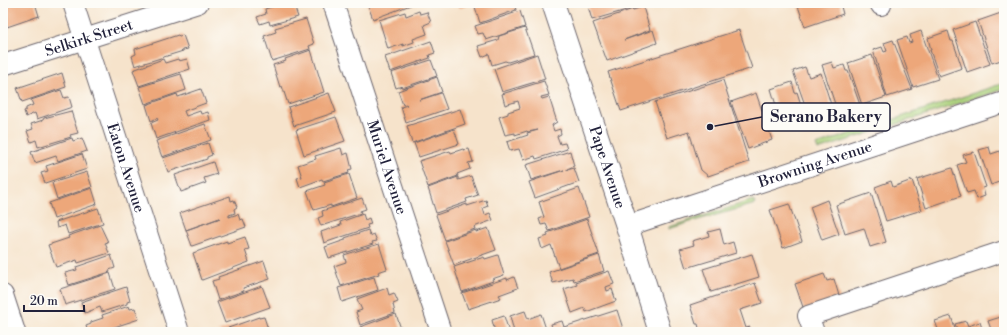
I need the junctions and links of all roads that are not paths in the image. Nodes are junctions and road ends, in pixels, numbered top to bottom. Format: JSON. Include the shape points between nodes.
{"nodes":[{"id":1,"x":73,"y":3,"type":"edge"},
{"id":2,"x":198,"y":3,"type":"edge"},
{"id":3,"x":333,"y":3,"type":"edge"},
{"id":4,"x":553,"y":3,"type":"edge"},
{"id":5,"x":85,"y":39,"type":"junction"},
{"id":6,"x":3,"y":65,"type":"edge"},
{"id":7,"x":1004,"y":102,"type":"edge"},
{"id":8,"x":627,"y":226,"type":"junction"},
{"id":9,"x":1004,"y":251,"type":"edge"},
{"id":10,"x":3,"y":296,"type":"edge"},
{"id":11,"x":15,"y":332,"type":"edge"},
{"id":12,"x":180,"y":332,"type":"edge"},
{"id":13,"x":441,"y":332,"type":"edge"},
{"id":14,"x":660,"y":332,"type":"edge"},
{"id":15,"x":814,"y":332,"type":"edge"}],
"edges":[{"from":1,"to":5,"type":"street","name":"Eaton Avenue"},
{"from":2,"to":5,"type":"street","name":"Selkirk Street"},
{"from":3,"to":13,"type":"street","name":"Muriel Avenue"},
{"from":4,"to":8,"type":"main road","name":"Pape Avenue"},
{"from":5,"to":6,"type":"street","name":"Selkirk Street"},
{"from":5,"to":12,"type":"street","name":"Eaton Avenue"},
{"from":7,"to":8,"type":"street","name":"Browning Avenue"},
{"from":8,"to":14,"type":"main road","name":"Pape Avenue"},
{"from":9,"to":15,"type":"street","via":[[808,316]]},
{"from":10,"to":11,"type":"street"}]}
